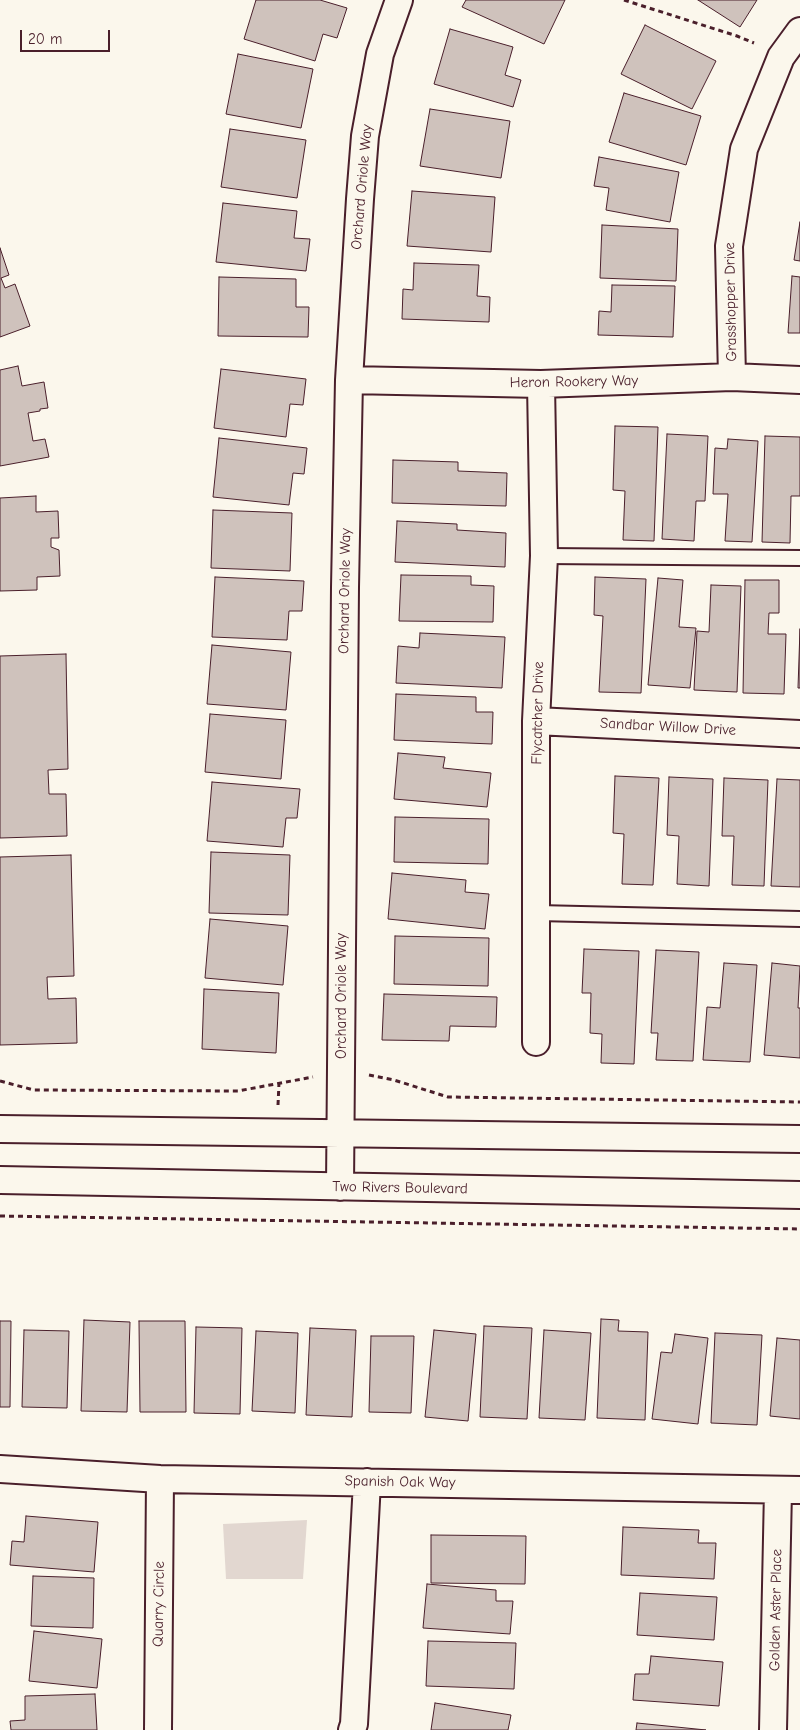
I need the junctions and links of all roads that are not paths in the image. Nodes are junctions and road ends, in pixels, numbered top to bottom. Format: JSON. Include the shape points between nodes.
{"nodes":[{"id":1,"x":399,"y":0,"type":"edge"},
{"id":2,"x":800,"y":31,"type":"edge"},
{"id":3,"x":732,"y":377,"type":"junction"},
{"id":4,"x":349,"y":380,"type":"junction"},
{"id":5,"x":800,"y":380,"type":"edge"},
{"id":6,"x":541,"y":384,"type":"junction"},
{"id":7,"x":544,"y":556,"type":"junction"},
{"id":8,"x":800,"y":558,"type":"edge"},
{"id":9,"x":536,"y":721,"type":"junction"},
{"id":10,"x":800,"y":734,"type":"edge"},
{"id":11,"x":537,"y":913,"type":"junction"},
{"id":12,"x":800,"y":919,"type":"edge"},
{"id":13,"x":536,"y":1042,"type":"dead end"},
{"id":14,"x":0,"y":1129,"type":"edge"},
{"id":15,"x":341,"y":1133,"type":"junction"},
{"id":16,"x":800,"y":1140,"type":"edge"},
{"id":17,"x":0,"y":1180,"type":"edge"},
{"id":18,"x":340,"y":1187,"type":"junction"},
{"id":19,"x":800,"y":1196,"type":"edge"},
{"id":20,"x":0,"y":1470,"type":"edge"},
{"id":21,"x":160,"y":1479,"type":"junction"},
{"id":22,"x":367,"y":1482,"type":"junction"},
{"id":23,"x":789,"y":1490,"type":"edge"},
{"id":24,"x":158,"y":1730,"type":"edge"},
{"id":25,"x":352,"y":1730,"type":"edge"},
{"id":26,"x":773,"y":1730,"type":"edge"}],
"edges":[{"from":1,"to":4,"type":"street","name":"Orchard Oriole Way","via":[[380,54],[365,136]]},
{"from":2,"to":3,"type":"street","name":"Grasshopper Drive","via":[[781,57],[744,149],[729,246]]},
{"from":3,"to":5,"type":"street","name":"Heron Rookery Way"},
{"from":3,"to":6,"type":"street","name":"Heron Rookery Way"},
{"from":4,"to":6,"type":"street","name":"Heron Rookery Way"},
{"from":4,"to":15,"type":"street","name":"Orchard Oriole Way","via":[[344,587]]},
{"from":6,"to":7,"type":"street","name":"Flycatcher Drive"},
{"from":7,"to":8,"type":"lane"},
{"from":7,"to":9,"type":"street","name":"Flycatcher Drive"},
{"from":9,"to":10,"type":"street","name":"Sandbar Willow Drive"},
{"from":9,"to":11,"type":"street","name":"Flycatcher Drive"},
{"from":11,"to":12,"type":"lane"},
{"from":11,"to":13,"type":"street","name":"Flycatcher Drive"},
{"from":14,"to":15,"type":"street"},
{"from":15,"to":16,"type":"street"},
{"from":15,"to":18,"type":"street","name":"Orchard Oriole Way"},
{"from":17,"to":18,"type":"street","name":"Two Rivers Boulevard"},
{"from":18,"to":19,"type":"street","name":"Two Rivers Boulevard"},
{"from":20,"to":21,"type":"street","name":"Spanish Oak Way"},
{"from":21,"to":22,"type":"street","name":"Spanish Oak Way"},
{"from":21,"to":24,"type":"street","name":"Quarry Circle"},
{"from":22,"to":23,"type":"street","name":"Spanish Oak Way"},
{"from":22,"to":25,"type":"street"},
{"from":23,"to":26,"type":"street","name":"Golden Aster Place"}]}
